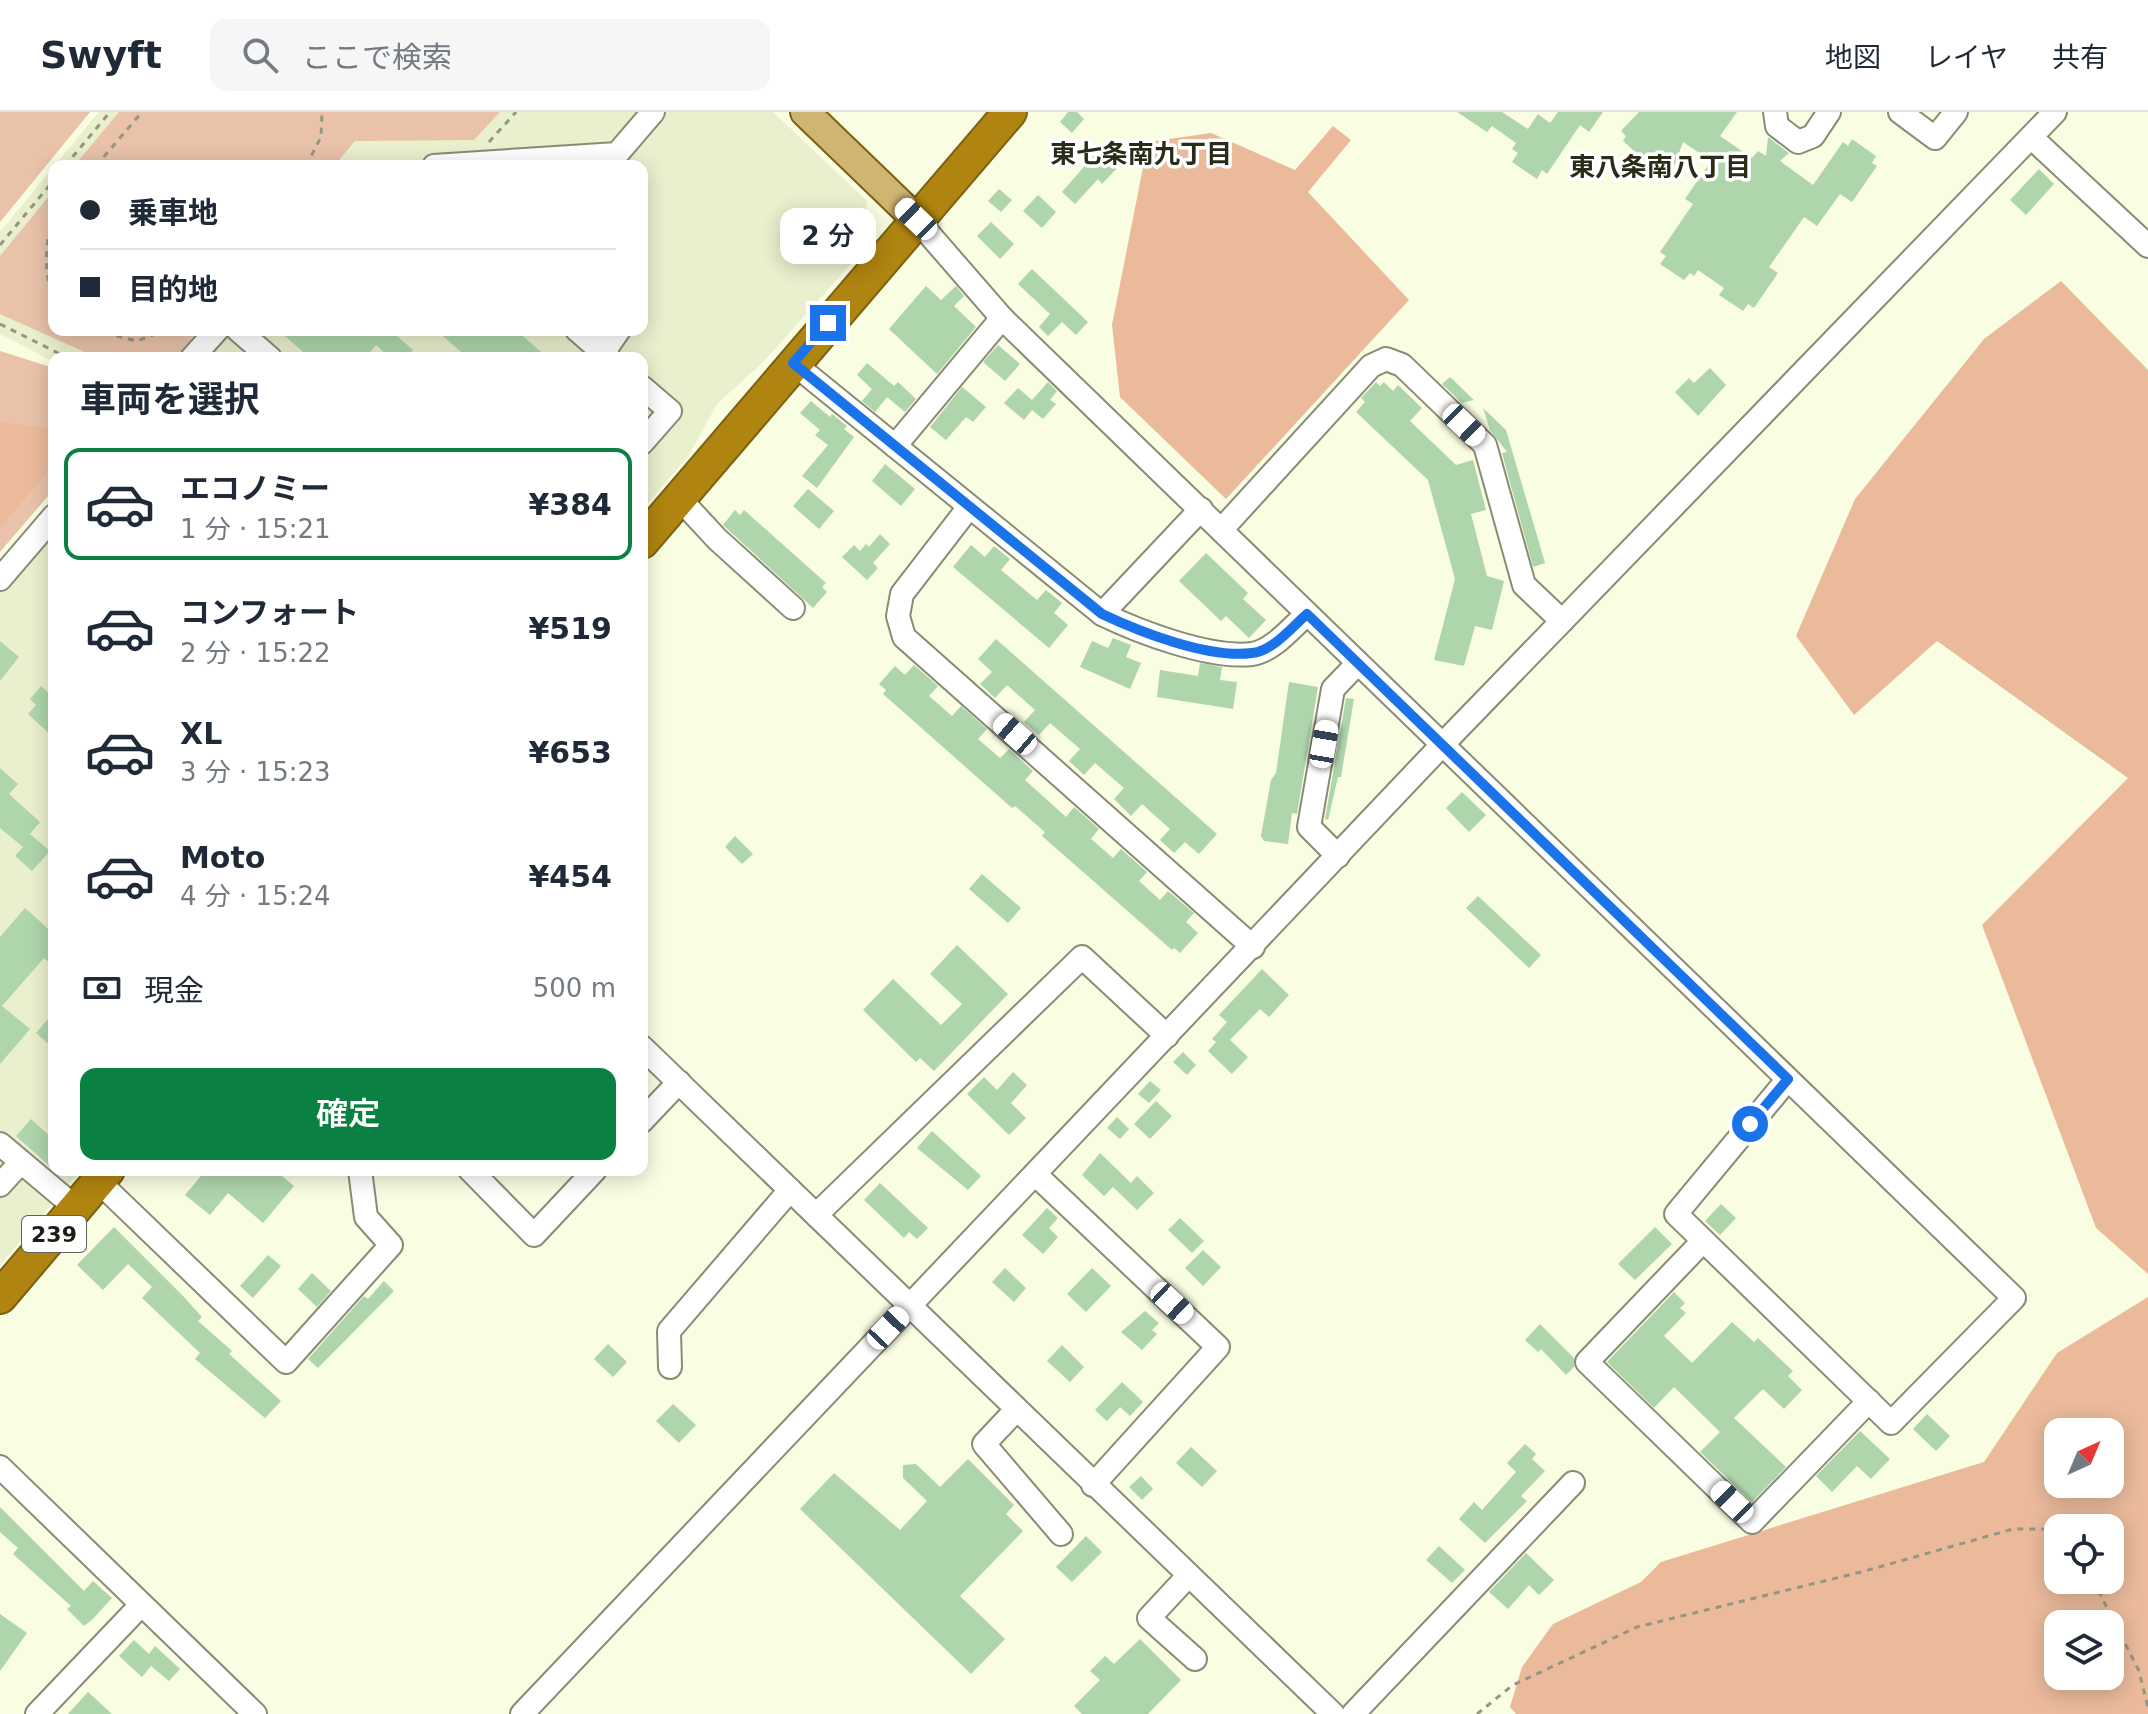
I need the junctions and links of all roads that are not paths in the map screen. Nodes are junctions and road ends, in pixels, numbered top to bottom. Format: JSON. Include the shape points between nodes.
{"nodes":[{"id":1,"x":653,"y":112,"type":"edge"},
{"id":2,"x":805,"y":112,"type":"edge"},
{"id":3,"x":1010,"y":112,"type":"edge"},
{"id":4,"x":1775,"y":112,"type":"edge"},
{"id":5,"x":1829,"y":112,"type":"edge"},
{"id":6,"x":1900,"y":112,"type":"edge"},
{"id":7,"x":1956,"y":112,"type":"edge"},
{"id":8,"x":2055,"y":112,"type":"edge"},
{"id":9,"x":2031,"y":137,"type":"junction"},
{"id":10,"x":617,"y":160,"type":"edge"},
{"id":11,"x":916,"y":219,"type":"junction"},
{"id":12,"x":2148,"y":246,"type":"edge"},
{"id":13,"x":1002,"y":318,"type":"junction"},
{"id":14,"x":212,"y":336,"type":"edge"},
{"id":15,"x":245,"y":336,"type":"edge"},
{"id":16,"x":584,"y":336,"type":"edge"},
{"id":17,"x":197,"y":352,"type":"edge"},
{"id":18,"x":263,"y":352,"type":"edge"},
{"id":19,"x":603,"y":352,"type":"edge"},
{"id":20,"x":793,"y":363,"type":"junction"},
{"id":21,"x":648,"y":392,"type":"edge"},
{"id":22,"x":648,"y":436,"type":"edge"},
{"id":23,"x":895,"y":446,"type":"junction"},
{"id":24,"x":679,"y":498,"type":"junction"},
{"id":25,"x":969,"y":507,"type":"junction"},
{"id":26,"x":1201,"y":509,"type":"junction"},
{"id":27,"x":48,"y":523,"type":"edge"},
{"id":28,"x":1222,"y":529,"type":"junction"},
{"id":29,"x":648,"y":535,"type":"edge"},
{"id":30,"x":0,"y":579,"type":"edge"},
{"id":31,"x":793,"y":608,"type":"dead end"},
{"id":32,"x":1102,"y":614,"type":"junction"},
{"id":33,"x":1307,"y":614,"type":"junction"},
{"id":34,"x":1562,"y":621,"type":"junction"},
{"id":35,"x":1358,"y":663,"type":"junction"},
{"id":36,"x":1442,"y":745,"type":"junction"},
{"id":37,"x":1338,"y":856,"type":"junction"},
{"id":38,"x":1253,"y":947,"type":"junction"},
{"id":39,"x":1167,"y":1036,"type":"junction"},
{"id":40,"x":648,"y":1053,"type":"edge"},
{"id":41,"x":1788,"y":1079,"type":"junction"},
{"id":42,"x":679,"y":1082,"type":"junction"},
{"id":43,"x":648,"y":1115,"type":"edge"},
{"id":44,"x":0,"y":1144,"type":"edge"},
{"id":45,"x":21,"y":1162,"type":"junction"},
{"id":46,"x":1035,"y":1174,"type":"junction"},
{"id":47,"x":103,"y":1176,"type":"edge"},
{"id":48,"x":361,"y":1176,"type":"edge"},
{"id":49,"x":476,"y":1176,"type":"edge"},
{"id":50,"x":589,"y":1176,"type":"edge"},
{"id":51,"x":0,"y":1185,"type":"edge"},
{"id":52,"x":790,"y":1190,"type":"junction"},
{"id":53,"x":76,"y":1208,"type":"junction"},
{"id":54,"x":816,"y":1215,"type":"junction"},
{"id":55,"x":1703,"y":1241,"type":"junction"},
{"id":56,"x":0,"y":1297,"type":"edge"},
{"id":57,"x":910,"y":1306,"type":"junction"},
{"id":58,"x":670,"y":1367,"type":"dead end"},
{"id":59,"x":1869,"y":1401,"type":"junction"},
{"id":60,"x":1016,"y":1410,"type":"junction"},
{"id":61,"x":0,"y":1467,"type":"edge"},
{"id":62,"x":1573,"y":1483,"type":"dead end"},
{"id":63,"x":1093,"y":1485,"type":"junction"},
{"id":64,"x":1061,"y":1534,"type":"dead end"},
{"id":65,"x":1188,"y":1576,"type":"junction"},
{"id":66,"x":141,"y":1605,"type":"junction"},
{"id":67,"x":1195,"y":1659,"type":"dead end"},
{"id":68,"x":37,"y":1714,"type":"edge"},
{"id":69,"x":255,"y":1714,"type":"edge"},
{"id":70,"x":522,"y":1714,"type":"edge"},
{"id":71,"x":1333,"y":1714,"type":"edge"},
{"id":72,"x":1353,"y":1714,"type":"edge"}],
"edges":[{"from":1,"to":10,"type":"street"},
{"from":2,"to":11,"type":"main road"},
{"from":3,"to":11,"type":"highway"},
{"from":4,"to":5,"type":"street","via":[[1777,126],[1798,142],[1813,136]]},
{"from":6,"to":7,"type":"street","via":[[1935,138]]},
{"from":8,"to":9,"type":"street"},
{"from":9,"to":12,"type":"street"},
{"from":9,"to":34,"type":"street"},
{"from":11,"to":13,"type":"street"},
{"from":11,"to":20,"type":"highway"},
{"from":13,"to":23,"type":"street"},
{"from":13,"to":26,"type":"street"},
{"from":14,"to":17,"type":"street"},
{"from":15,"to":18,"type":"street"},
{"from":16,"to":19,"type":"street"},
{"from":20,"to":23,"type":"street"},
{"from":20,"to":24,"type":"highway"},
{"from":21,"to":22,"type":"street","via":[[670,411]]},
{"from":23,"to":25,"type":"street"},
{"from":24,"to":29,"type":"highway"},
{"from":24,"to":31,"type":"street"},
{"from":25,"to":32,"type":"street"},
{"from":25,"to":38,"type":"street","via":[[902,594],[898,616],[904,637]]},
{"from":26,"to":28,"type":"street"},
{"from":26,"to":32,"type":"street"},
{"from":27,"to":30,"type":"street"},
{"from":28,"to":33,"type":"street"},
{"from":28,"to":34,"type":"street","via":[[1371,366],[1386,359],[1402,365],[1485,445],[1524,585]]},
{"from":32,"to":33,"type":"street","via":[[1143,634],[1254,654]]},
{"from":33,"to":35,"type":"street"},
{"from":34,"to":36,"type":"street"},
{"from":35,"to":36,"type":"street"},
{"from":35,"to":37,"type":"street","via":[[1333,689],[1309,827]]},
{"from":36,"to":37,"type":"street"},
{"from":36,"to":41,"type":"street"},
{"from":37,"to":38,"type":"street"},
{"from":38,"to":39,"type":"street"},
{"from":39,"to":46,"type":"street"},
{"from":39,"to":54,"type":"street","via":[[1082,957]]},
{"from":40,"to":42,"type":"street"},
{"from":41,"to":55,"type":"street","via":[[1676,1214]]},
{"from":41,"to":59,"type":"street","via":[[2014,1298],[1891,1423]]},
{"from":42,"to":43,"type":"street"},
{"from":42,"to":52,"type":"street"},
{"from":44,"to":45,"type":"street"},
{"from":45,"to":51,"type":"street"},
{"from":45,"to":53,"type":"street"},
{"from":46,"to":57,"type":"street"},
{"from":46,"to":63,"type":"street","via":[[1218,1347]]},
{"from":47,"to":48,"type":"street","via":[[286,1362],[391,1245],[366,1217]]},
{"from":47,"to":53,"type":"highway","number":"239"},
{"from":49,"to":50,"type":"street","via":[[534,1235]]},
{"from":52,"to":54,"type":"street"},
{"from":52,"to":58,"type":"street","via":[[669,1331]]},
{"from":53,"to":56,"type":"highway","number":"239"},
{"from":54,"to":57,"type":"street"},
{"from":55,"to":59,"type":"street"},
{"from":55,"to":59,"type":"street","via":[[1587,1362],[1752,1522]]},
{"from":57,"to":60,"type":"street"},
{"from":57,"to":70,"type":"street"},
{"from":60,"to":63,"type":"street"},
{"from":60,"to":64,"type":"street","via":[[984,1444]]},
{"from":61,"to":66,"type":"street"},
{"from":62,"to":72,"type":"street"},
{"from":63,"to":65,"type":"street"},
{"from":65,"to":67,"type":"street","via":[[1149,1618]]},
{"from":65,"to":71,"type":"street"},
{"from":66,"to":68,"type":"street"},
{"from":66,"to":69,"type":"street"}]}
